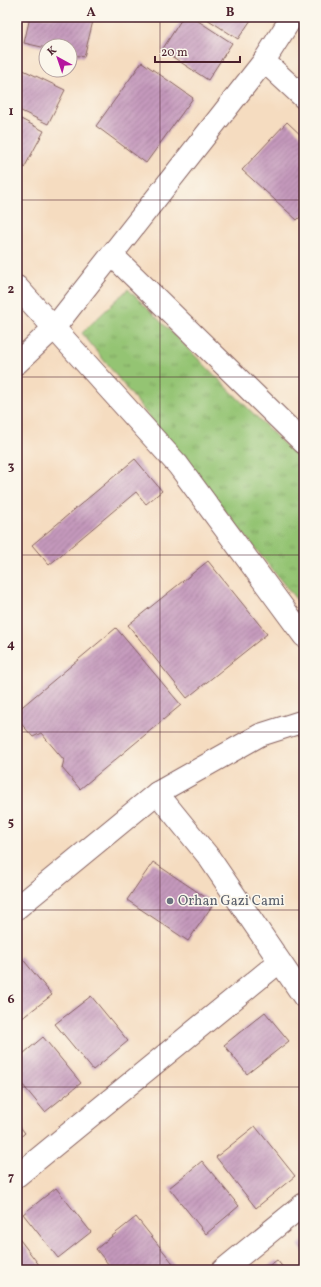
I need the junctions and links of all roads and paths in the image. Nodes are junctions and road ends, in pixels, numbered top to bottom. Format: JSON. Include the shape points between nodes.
{"nodes":[{"id":1,"x":292,"y":17,"type":"edge"},
{"id":2,"x":264,"y":61,"type":"junction"},
{"id":3,"x":304,"y":98,"type":"edge"},
{"id":4,"x":112,"y":255,"type":"junction"},
{"id":5,"x":17,"y":287,"type":"edge"},
{"id":6,"x":54,"y":328,"type":"junction"},
{"id":7,"x":17,"y":364,"type":"edge"},
{"id":8,"x":304,"y":443,"type":"edge"},
{"id":9,"x":304,"y":636,"type":"edge"},
{"id":10,"x":304,"y":721,"type":"edge"},
{"id":11,"x":157,"y":793,"type":"junction"},
{"id":12,"x":17,"y":908,"type":"edge"},
{"id":13,"x":280,"y":962,"type":"junction"},
{"id":14,"x":304,"y":997,"type":"edge"},
{"id":15,"x":17,"y":1176,"type":"edge"},
{"id":16,"x":304,"y":1204,"type":"edge"},
{"id":17,"x":223,"y":1270,"type":"edge"}],
"edges":[{"from":1,"to":2,"type":"street"},
{"from":2,"to":3,"type":"street"},
{"from":2,"to":4,"type":"street"},
{"from":4,"to":6,"type":"street"},
{"from":4,"to":8,"type":"street"},
{"from":5,"to":6,"type":"street"},
{"from":6,"to":7,"type":"street"},
{"from":6,"to":9,"type":"street","via":[[178,466]]},
{"from":10,"to":11,"type":"street","via":[[260,735]]},
{"from":11,"to":12,"type":"street"},
{"from":11,"to":13,"type":"street","via":[[208,856]]},
{"from":13,"to":14,"type":"street"},
{"from":13,"to":15,"type":"street"},
{"from":16,"to":17,"type":"street"}]}
